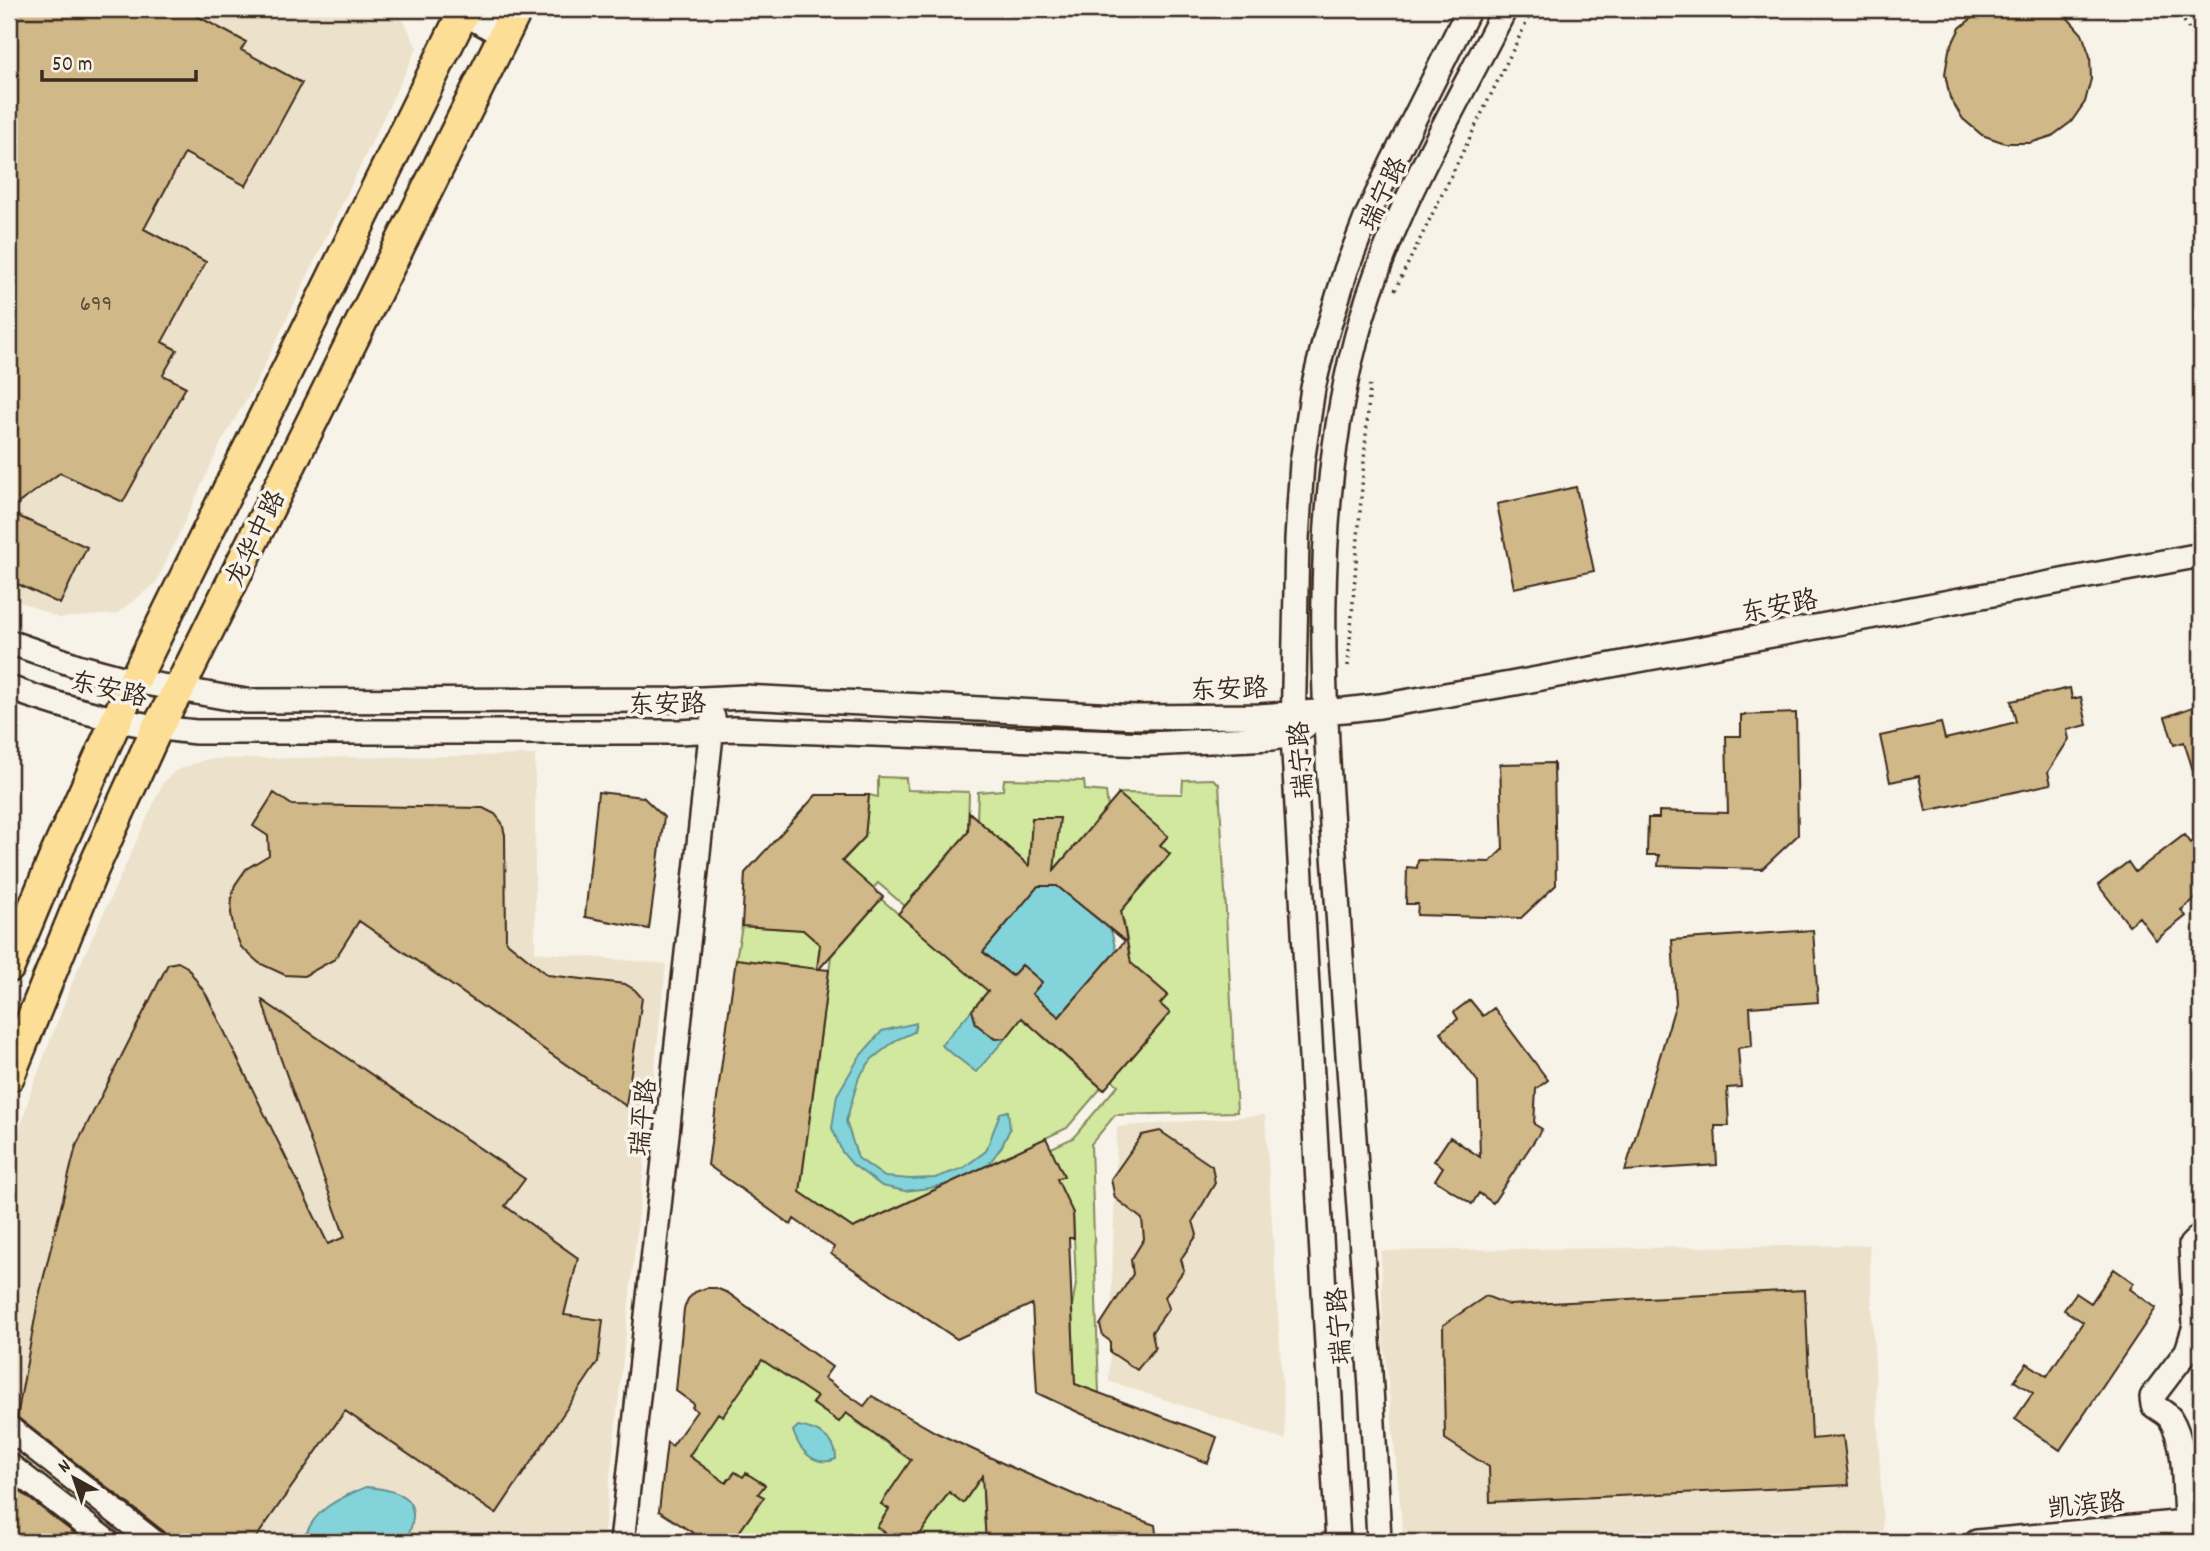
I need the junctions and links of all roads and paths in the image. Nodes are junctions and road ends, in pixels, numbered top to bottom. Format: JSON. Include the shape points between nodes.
{"nodes":[{"id":1,"x":517,"y":9,"type":"edge"},
{"id":2,"x":1469,"y":9,"type":"edge"},
{"id":3,"x":1505,"y":9,"type":"edge"},
{"id":4,"x":1533,"y":9,"type":"edge"},
{"id":5,"x":2177,"y":9,"type":"edge"},
{"id":6,"x":461,"y":10,"type":"edge"},
{"id":7,"x":503,"y":35,"type":"junction"},
{"id":8,"x":2201,"y":55,"type":"edge"},
{"id":9,"x":1391,"y":299,"type":"dead end"},
{"id":10,"x":1371,"y":372,"type":"dead end"},
{"id":11,"x":2201,"y":555,"type":"edge"},
{"id":12,"x":9,"y":642,"type":"edge"},
{"id":13,"x":1348,"y":669,"type":"dead end"},
{"id":14,"x":134,"y":681,"type":"junction"},
{"id":15,"x":9,"y":688,"type":"edge"},
{"id":16,"x":179,"y":689,"type":"junction"},
{"id":17,"x":714,"y":698,"type":"junction"},
{"id":18,"x":1325,"y":711,"type":"junction"},
{"id":19,"x":117,"y":721,"type":"junction"},
{"id":20,"x":1293,"y":724,"type":"junction"},
{"id":21,"x":157,"y":728,"type":"junction"},
{"id":22,"x":713,"y":730,"type":"junction"},
{"id":23,"x":9,"y":967,"type":"edge"},
{"id":24,"x":9,"y":1076,"type":"edge"},
{"id":25,"x":2201,"y":1235,"type":"edge"},
{"id":26,"x":9,"y":1428,"type":"edge"},
{"id":27,"x":9,"y":1465,"type":"edge"},
{"id":28,"x":2201,"y":1466,"type":"edge"},
{"id":29,"x":2194,"y":1525,"type":"edge"},
{"id":30,"x":108,"y":1542,"type":"edge"},
{"id":31,"x":154,"y":1542,"type":"edge"},
{"id":32,"x":622,"y":1542,"type":"edge"},
{"id":33,"x":1338,"y":1542,"type":"edge"},
{"id":34,"x":1379,"y":1542,"type":"edge"},
{"id":35,"x":1977,"y":1542,"type":"edge"}],
"edges":[{"from":1,"to":7,"type":"main road","name":"龙华中路"},
{"from":2,"to":20,"type":"street","name":"瑞宁路","via":[[1367,216],[1325,339],[1302,463]]},
{"from":3,"to":18,"type":"street","name":"瑞宁路","via":[[1395,229],[1357,335],[1332,469],[1326,543]]},
{"from":4,"to":9,"type":"path"},
{"from":5,"to":8,"type":"path"},
{"from":6,"to":7,"type":"street"},
{"from":6,"to":14,"type":"main road","name":"龙华中路"},
{"from":7,"to":16,"type":"main road","name":"龙华中路"},
{"from":10,"to":13,"type":"path"},
{"from":11,"to":18,"type":"street","name":"东安路","via":[[1510,684]]},
{"from":12,"to":14,"type":"street","name":"东安路"},
{"from":14,"to":16,"type":"street","name":"东安路"},
{"from":14,"to":19,"type":"main road","name":"龙华中路"},
{"from":15,"to":19,"type":"street","name":"东安路"},
{"from":16,"to":17,"type":"street","name":"东安路","via":[[246,701]]},
{"from":16,"to":21,"type":"main road","name":"龙华中路"},
{"from":17,"to":20,"type":"street","name":"东安路","via":[[1136,718],[1259,716]]},
{"from":17,"to":22,"type":"street","name":"瑞平路"},
{"from":18,"to":20,"type":"street","name":"东安路"},
{"from":18,"to":34,"type":"street","name":"瑞宁路"},
{"from":19,"to":21,"type":"street","name":"东安路"},
{"from":19,"to":23,"type":"main road","name":"龙华中路"},
{"from":20,"to":22,"type":"street","name":"东安路","via":[[1236,741],[1149,744]]},
{"from":20,"to":33,"type":"street","name":"瑞宁路"},
{"from":21,"to":22,"type":"street","name":"东安路","via":[[233,732]]},
{"from":21,"to":24,"type":"main road","name":"龙华中路","via":[[93,869]]},
{"from":22,"to":32,"type":"street","name":"瑞平路"},
{"from":25,"to":29,"type":"street","via":[[2191,1245],[2195,1326],[2187,1351],[2152,1397],[2153,1405],[2168,1416],[2177,1433]]},
{"from":26,"to":31,"type":"street"},
{"from":27,"to":30,"type":"street"},
{"from":28,"to":29,"type":"street"},
{"from":29,"to":35,"type":"street","name":"凯滨路"}]}
